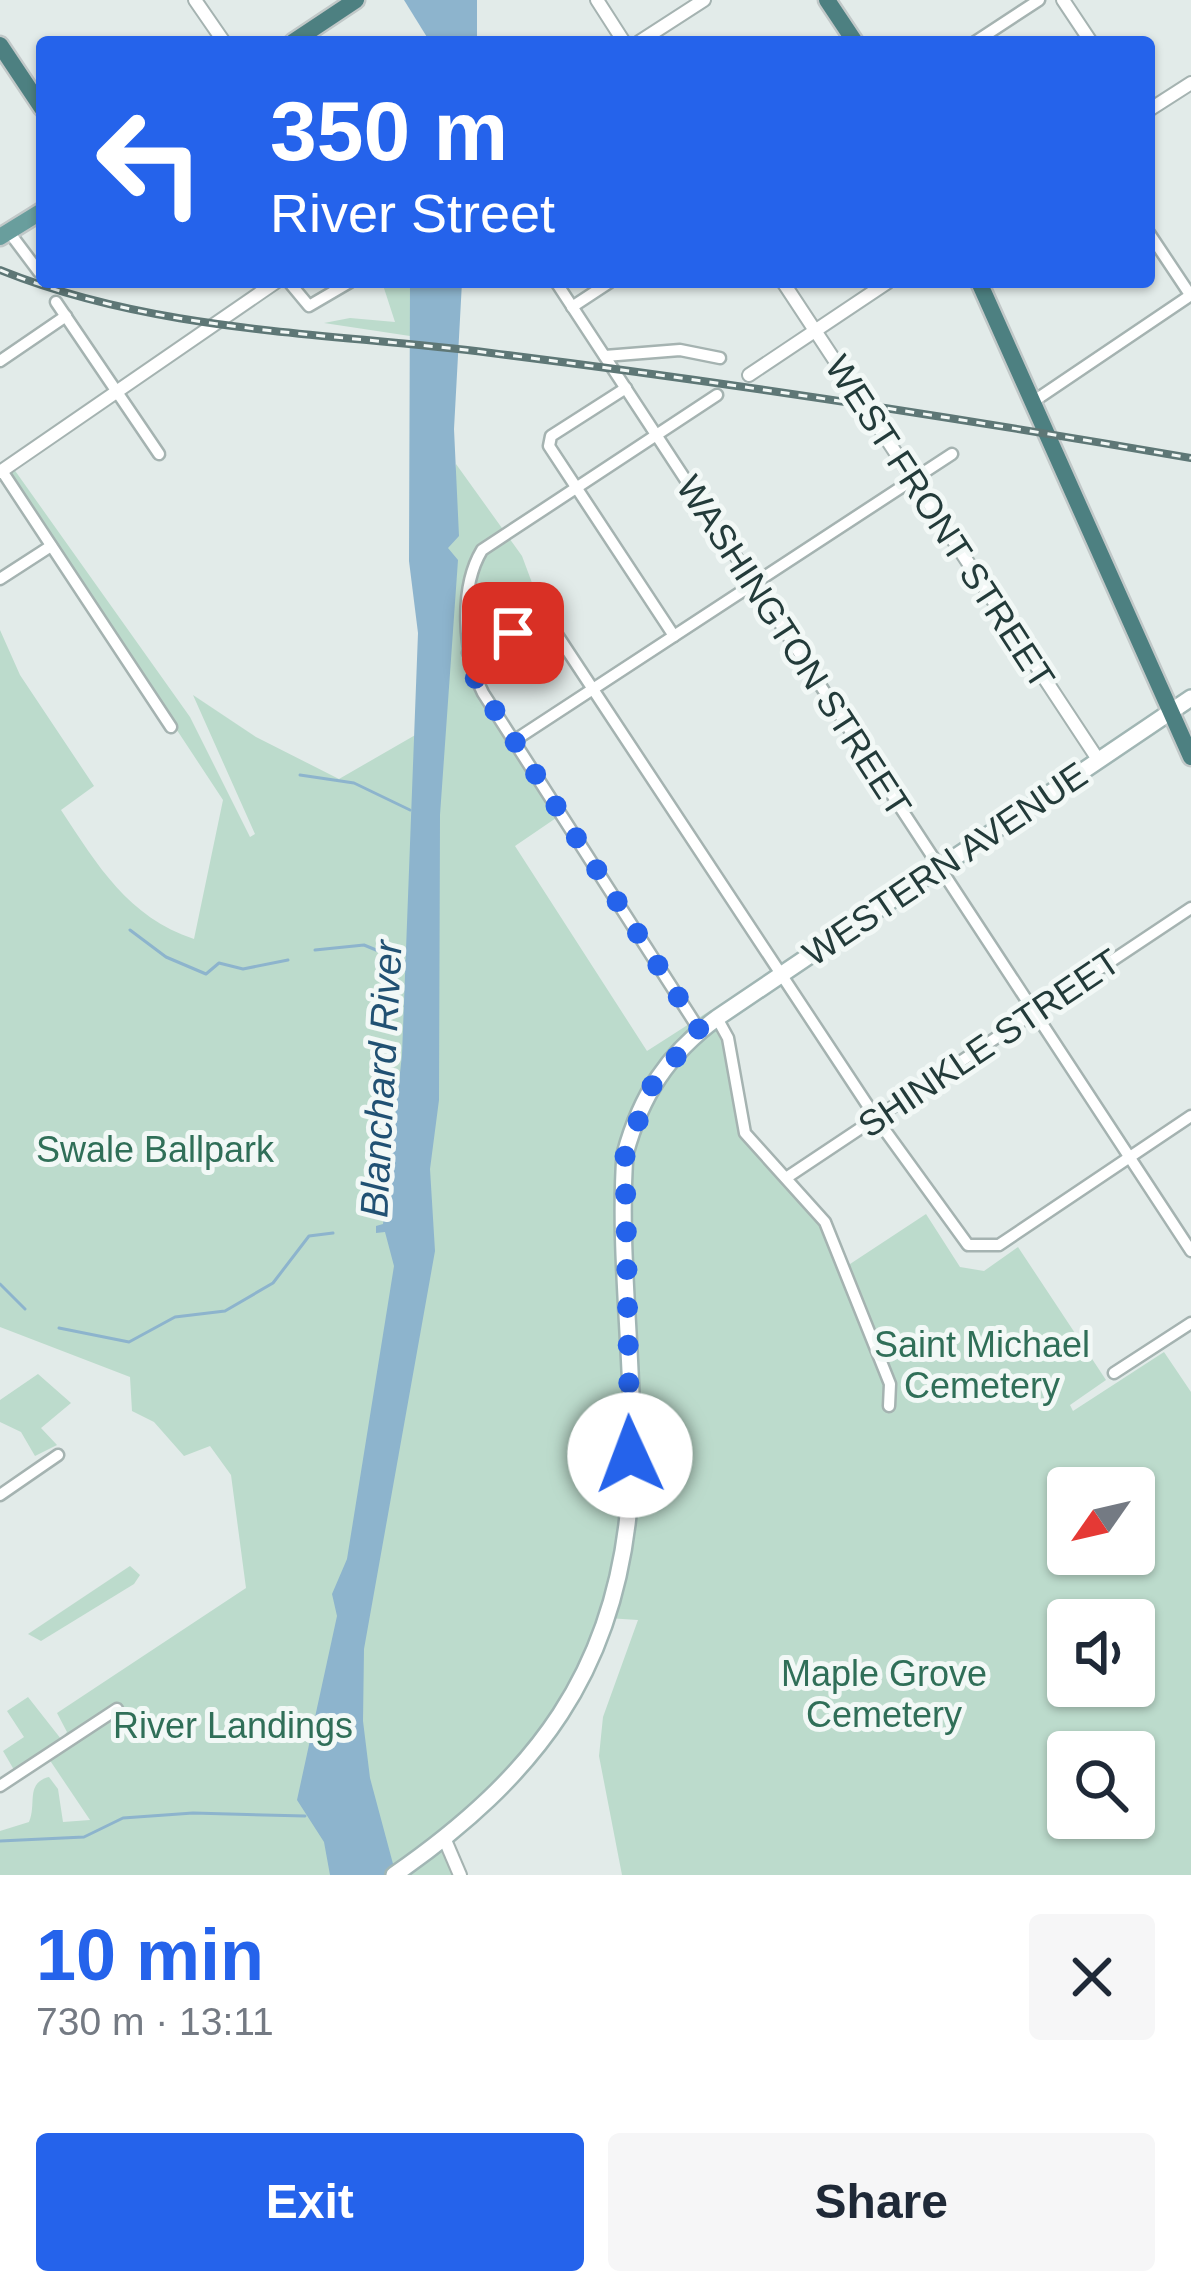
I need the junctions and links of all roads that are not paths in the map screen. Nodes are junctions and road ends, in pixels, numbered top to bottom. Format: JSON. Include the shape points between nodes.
{"nodes":[{"id":1,"x":195,"y":0,"type":"edge"},
{"id":2,"x":356,"y":0,"type":"edge"},
{"id":3,"x":597,"y":0,"type":"edge"},
{"id":4,"x":704,"y":0,"type":"edge"},
{"id":5,"x":827,"y":0,"type":"edge"},
{"id":6,"x":1039,"y":0,"type":"edge"},
{"id":7,"x":1063,"y":0,"type":"edge"},
{"id":8,"x":220,"y":36,"type":"edge"},
{"id":9,"x":301,"y":36,"type":"edge"},
{"id":10,"x":620,"y":36,"type":"edge"},
{"id":11,"x":648,"y":36,"type":"edge"},
{"id":12,"x":851,"y":36,"type":"edge"},
{"id":13,"x":984,"y":36,"type":"edge"},
{"id":14,"x":1087,"y":36,"type":"edge"},
{"id":15,"x":0,"y":46,"type":"edge"},
{"id":16,"x":1191,"y":83,"type":"edge"},
{"id":17,"x":36,"y":99,"type":"edge"},
{"id":18,"x":1155,"y":106,"type":"edge"},
{"id":19,"x":36,"y":215,"type":"edge"},
{"id":20,"x":4,"y":235,"type":"edge"},
{"id":21,"x":1155,"y":242,"type":"edge"},
{"id":22,"x":36,"y":269,"type":"edge"},
{"id":23,"x":268,"y":288,"type":"edge"},
{"id":24,"x":293,"y":288,"type":"edge"},
{"id":25,"x":341,"y":288,"type":"edge"},
{"id":26,"x":560,"y":288,"type":"edge"},
{"id":27,"x":601,"y":288,"type":"edge"},
{"id":28,"x":787,"y":288,"type":"edge"},
{"id":29,"x":879,"y":288,"type":"edge"},
{"id":30,"x":982,"y":288,"type":"edge"},
{"id":31,"x":1191,"y":295,"type":"edge"},
{"id":32,"x":56,"y":302,"type":"dead end"},
{"id":33,"x":572,"y":307,"type":"junction"},
{"id":34,"x":66,"y":316,"type":"junction"},
{"id":35,"x":814,"y":331,"type":"junction"},
{"id":36,"x":605,"y":356,"type":"junction"},
{"id":37,"x":720,"y":358,"type":"dead end"},
{"id":38,"x":0,"y":361,"type":"edge"},
{"id":39,"x":749,"y":375,"type":"dead end"},
{"id":40,"x":626,"y":388,"type":"junction"},
{"id":41,"x":119,"y":394,"type":"junction"},
{"id":42,"x":717,"y":394,"type":"dead end"},
{"id":43,"x":1034,"y":401,"type":"junction"},
{"id":44,"x":656,"y":435,"type":"junction"},
{"id":45,"x":159,"y":454,"type":"dead end"},
{"id":46,"x":952,"y":454,"type":"dead end"},
{"id":47,"x":1,"y":471,"type":"edge"},
{"id":48,"x":913,"y":482,"type":"junction"},
{"id":49,"x":577,"y":488,"type":"junction"},
{"id":50,"x":50,"y":546,"type":"junction"},
{"id":51,"x":0,"y":579,"type":"edge"},
{"id":52,"x":755,"y":585,"type":"junction"},
{"id":53,"x":674,"y":636,"type":"junction"},
{"id":54,"x":468,"y":653,"type":"junction"},
{"id":55,"x":592,"y":688,"type":"junction"},
{"id":56,"x":1191,"y":698,"type":"edge"},
{"id":57,"x":1172,"y":711,"type":"junction"},
{"id":58,"x":171,"y":728,"type":"dead end"},
{"id":59,"x":512,"y":742,"type":"junction"},
{"id":60,"x":1191,"y":757,"type":"edge"},
{"id":61,"x":1099,"y":761,"type":"junction"},
{"id":62,"x":940,"y":868,"type":"junction"},
{"id":63,"x":1191,"y":908,"type":"edge"},
{"id":64,"x":781,"y":974,"type":"junction"},
{"id":65,"x":1035,"y":1012,"type":"junction"},
{"id":66,"x":717,"y":1018,"type":"junction"},
{"id":67,"x":700,"y":1031,"type":"junction"},
{"id":68,"x":1191,"y":1116,"type":"edge"},
{"id":69,"x":877,"y":1118,"type":"junction"},
{"id":70,"x":1129,"y":1158,"type":"junction"},
{"id":71,"x":786,"y":1178,"type":"junction"},
{"id":72,"x":1191,"y":1251,"type":"edge"},
{"id":73,"x":1191,"y":1323,"type":"edge"},
{"id":74,"x":1114,"y":1373,"type":"dead end"},
{"id":75,"x":889,"y":1406,"type":"dead end"},
{"id":76,"x":58,"y":1455,"type":"dead end"},
{"id":77,"x":0,"y":1495,"type":"edge"},
{"id":78,"x":118,"y":1709,"type":"dead end"},
{"id":79,"x":0,"y":1786,"type":"edge"},
{"id":80,"x":445,"y":1840,"type":"junction"},
{"id":81,"x":401,"y":1870,"type":"edge"},
{"id":82,"x":460,"y":1875,"type":"edge"}],
"edges":[{"from":1,"to":8,"type":"street"},
{"from":2,"to":9,"type":"highway"},
{"from":3,"to":10,"type":"street"},
{"from":4,"to":11,"type":"street"},
{"from":5,"to":12,"type":"highway"},
{"from":6,"to":13,"type":"street"},
{"from":7,"to":14,"type":"street"},
{"from":15,"to":17,"type":"highway"},
{"from":16,"to":18,"type":"street"},
{"from":19,"to":20,"type":"main road"},
{"from":20,"to":22,"type":"street"},
{"from":21,"to":31,"type":"street"},
{"from":23,"to":41,"type":"street"},
{"from":24,"to":25,"type":"street","via":[[306,305]]},
{"from":26,"to":33,"type":"street","name":"WASHINGTON STREET"},
{"from":27,"to":33,"type":"street"},
{"from":28,"to":35,"type":"street","name":"WEST FRONT STREET"},
{"from":29,"to":35,"type":"street"},
{"from":30,"to":43,"type":"highway"},
{"from":31,"to":43,"type":"street"},
{"from":32,"to":34,"type":"street"},
{"from":33,"to":36,"type":"street","name":"WASHINGTON STREET"},
{"from":34,"to":38,"type":"street"},
{"from":34,"to":41,"type":"street"},
{"from":35,"to":39,"type":"street"},
{"from":35,"to":48,"type":"street","name":"WEST FRONT STREET"},
{"from":36,"to":37,"type":"street","via":[[680,350]]},
{"from":36,"to":40,"type":"street","name":"WASHINGTON STREET"},
{"from":40,"to":44,"type":"street","name":"WASHINGTON STREET"},
{"from":40,"to":49,"type":"street","via":[[551,436]]},
{"from":41,"to":45,"type":"street"},
{"from":41,"to":47,"type":"street"},
{"from":42,"to":44,"type":"street"},
{"from":43,"to":57,"type":"highway"},
{"from":44,"to":49,"type":"street"},
{"from":44,"to":52,"type":"street","name":"WASHINGTON STREET"},
{"from":46,"to":48,"type":"street"},
{"from":47,"to":50,"type":"street"},
{"from":48,"to":52,"type":"street"},
{"from":48,"to":61,"type":"street","name":"WEST FRONT STREET"},
{"from":49,"to":53,"type":"street"},
{"from":49,"to":54,"type":"street","via":[[478,556]]},
{"from":50,"to":51,"type":"street"},
{"from":50,"to":58,"type":"street"},
{"from":52,"to":53,"type":"street"},
{"from":52,"to":62,"type":"street","name":"WASHINGTON STREET"},
{"from":53,"to":55,"type":"street"},
{"from":54,"to":55,"type":"street","via":[[544,615]]},
{"from":54,"to":59,"type":"street"},
{"from":55,"to":59,"type":"street"},
{"from":55,"to":64,"type":"street"},
{"from":56,"to":57,"type":"main road","name":"WESTERN AVENUE"},
{"from":57,"to":60,"type":"highway"},
{"from":57,"to":61,"type":"main road","name":"WESTERN AVENUE"},
{"from":59,"to":67,"type":"street"},
{"from":61,"to":62,"type":"main road","name":"WESTERN AVENUE"},
{"from":62,"to":64,"type":"main road","name":"WESTERN AVENUE"},
{"from":62,"to":65,"type":"street","name":"WASHINGTON STREET"},
{"from":63,"to":65,"type":"street","name":"SHINKLE STREET"},
{"from":64,"to":66,"type":"main road","name":"WESTERN AVENUE"},
{"from":64,"to":69,"type":"street"},
{"from":65,"to":69,"type":"street","name":"SHINKLE STREET"},
{"from":65,"to":70,"type":"street","name":"WASHINGTON STREET"},
{"from":66,"to":67,"type":"main road","name":"WESTERN AVENUE"},
{"from":66,"to":71,"type":"street","via":[[745,1133]]},
{"from":67,"to":80,"type":"main road","name":"WESTERN AVENUE","via":[[654,1081],[625,1154],[630,1493],[606,1618],[538,1749]]},
{"from":68,"to":70,"type":"street"},
{"from":69,"to":70,"type":"street","via":[[958,1236],[980,1249],[999,1245]]},
{"from":69,"to":71,"type":"street","name":"SHINKLE STREET"},
{"from":70,"to":72,"type":"street","name":"WASHINGTON STREET"},
{"from":71,"to":75,"type":"street","via":[[818,1211],[847,1266],[890,1384]]},
{"from":73,"to":74,"type":"street"},
{"from":76,"to":77,"type":"street"},
{"from":78,"to":79,"type":"street"},
{"from":80,"to":81,"type":"main road","name":"WESTERN AVENUE"},
{"from":80,"to":82,"type":"street"}]}
